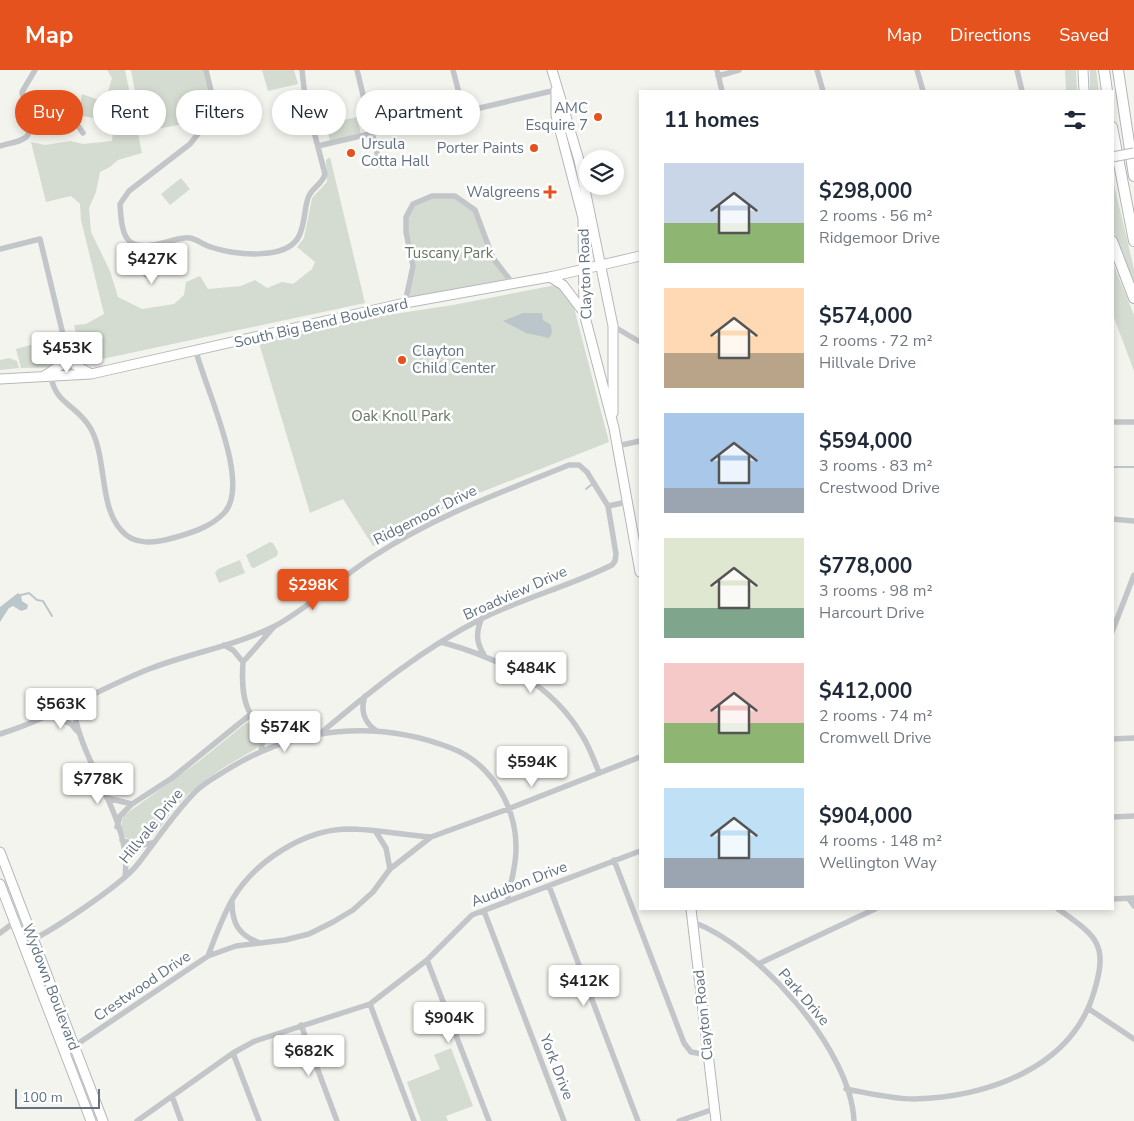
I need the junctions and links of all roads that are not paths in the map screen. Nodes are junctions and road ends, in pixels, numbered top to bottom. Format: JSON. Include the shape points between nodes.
{"nodes":[{"id":1,"x":34,"y":70,"type":"edge"},
{"id":2,"x":206,"y":70,"type":"edge"},
{"id":3,"x":302,"y":70,"type":"edge"},
{"id":4,"x":357,"y":70,"type":"edge"},
{"id":5,"x":453,"y":70,"type":"edge"},
{"id":6,"x":552,"y":70,"type":"edge"},
{"id":7,"x":739,"y":70,"type":"edge"},
{"id":8,"x":817,"y":70,"type":"edge"},
{"id":9,"x":917,"y":70,"type":"edge"},
{"id":10,"x":1017,"y":70,"type":"edge"},
{"id":11,"x":1083,"y":70,"type":"edge"},
{"id":12,"x":1104,"y":70,"type":"edge"},
{"id":13,"x":1118,"y":70,"type":"edge"},
{"id":14,"x":1125,"y":70,"type":"edge"},
{"id":15,"x":717,"y":73,"type":"edge"},
{"id":16,"x":23,"y":90,"type":"edge"},
{"id":17,"x":362,"y":90,"type":"edge"},
{"id":18,"x":458,"y":90,"type":"edge"},
{"id":19,"x":556,"y":90,"type":"junction"},
{"id":20,"x":722,"y":90,"type":"edge"},
{"id":21,"x":822,"y":90,"type":"edge"},
{"id":22,"x":923,"y":90,"type":"edge"},
{"id":23,"x":1022,"y":90,"type":"edge"},
{"id":24,"x":1084,"y":90,"type":"edge"},
{"id":25,"x":1107,"y":90,"type":"edge"},
{"id":26,"x":1122,"y":100,"type":"junction"},
{"id":27,"x":480,"y":108,"type":"edge"},
{"id":28,"x":30,"y":135,"type":"edge"},
{"id":29,"x":368,"y":135,"type":"edge"},
{"id":30,"x":372,"y":135,"type":"edge"},
{"id":31,"x":1114,"y":137,"type":"edge"},
{"id":32,"x":0,"y":146,"type":"edge"},
{"id":33,"x":318,"y":146,"type":"junction"},
{"id":34,"x":1134,"y":152,"type":"edge"},
{"id":35,"x":1114,"y":157,"type":"edge"},
{"id":36,"x":380,"y":164,"type":"dead end"},
{"id":37,"x":1134,"y":176,"type":"edge"},
{"id":38,"x":1134,"y":241,"type":"edge"},
{"id":39,"x":157,"y":245,"type":"junction"},
{"id":40,"x":137,"y":246,"type":"junction"},
{"id":41,"x":1114,"y":247,"type":"edge"},
{"id":42,"x":0,"y":249,"type":"edge"},
{"id":43,"x":639,"y":256,"type":"edge"},
{"id":44,"x":601,"y":265,"type":"junction"},
{"id":45,"x":584,"y":269,"type":"junction"},
{"id":46,"x":550,"y":277,"type":"junction"},
{"id":47,"x":514,"y":285,"type":"junction"},
{"id":48,"x":1134,"y":298,"type":"edge"},
{"id":49,"x":405,"y":304,"type":"junction"},
{"id":50,"x":584,"y":313,"type":"junction"},
{"id":51,"x":613,"y":326,"type":"junction"},
{"id":52,"x":639,"y":341,"type":"edge"},
{"id":53,"x":66,"y":349,"type":"junction"},
{"id":54,"x":196,"y":352,"type":"junction"},
{"id":55,"x":91,"y":374,"type":"junction"},
{"id":56,"x":73,"y":376,"type":"junction"},
{"id":57,"x":51,"y":377,"type":"junction"},
{"id":58,"x":40,"y":378,"type":"junction"},
{"id":59,"x":0,"y":380,"type":"edge"},
{"id":60,"x":1114,"y":422,"type":"edge"},
{"id":61,"x":1134,"y":422,"type":"edge"},
{"id":62,"x":614,"y":428,"type":"junction"},
{"id":63,"x":639,"y":441,"type":"edge"},
{"id":64,"x":617,"y":446,"type":"junction"},
{"id":65,"x":627,"y":502,"type":"junction"},
{"id":66,"x":608,"y":506,"type":"junction"},
{"id":67,"x":1114,"y":519,"type":"edge"},
{"id":68,"x":1134,"y":521,"type":"edge"},
{"id":69,"x":638,"y":555,"type":"edge"},
{"id":70,"x":1134,"y":575,"type":"edge"},
{"id":71,"x":482,"y":619,"type":"junction"},
{"id":72,"x":276,"y":625,"type":"junction"},
{"id":73,"x":1114,"y":627,"type":"edge"},
{"id":74,"x":441,"y":642,"type":"junction"},
{"id":75,"x":224,"y":645,"type":"junction"},
{"id":76,"x":484,"y":655,"type":"junction"},
{"id":77,"x":243,"y":662,"type":"junction"},
{"id":78,"x":365,"y":696,"type":"junction"},
{"id":79,"x":85,"y":699,"type":"junction"},
{"id":80,"x":251,"y":714,"type":"junction"},
{"id":81,"x":51,"y":715,"type":"junction"},
{"id":82,"x":265,"y":729,"type":"junction"},
{"id":83,"x":377,"y":731,"type":"junction"},
{"id":84,"x":322,"y":732,"type":"junction"},
{"id":85,"x":79,"y":733,"type":"junction"},
{"id":86,"x":0,"y":734,"type":"edge"},
{"id":87,"x":298,"y":738,"type":"junction"},
{"id":88,"x":1134,"y":738,"type":"edge"},
{"id":89,"x":1114,"y":739,"type":"edge"},
{"id":90,"x":261,"y":751,"type":"junction"},
{"id":91,"x":639,"y":757,"type":"edge"},
{"id":92,"x":599,"y":772,"type":"junction"},
{"id":93,"x":107,"y":798,"type":"junction"},
{"id":94,"x":132,"y":804,"type":"junction"},
{"id":95,"x":508,"y":809,"type":"junction"},
{"id":96,"x":1134,"y":816,"type":"edge"},
{"id":97,"x":1114,"y":817,"type":"edge"},
{"id":98,"x":117,"y":827,"type":"junction"},
{"id":99,"x":376,"y":832,"type":"junction"},
{"id":100,"x":431,"y":837,"type":"junction"},
{"id":101,"x":122,"y":840,"type":"junction"},
{"id":102,"x":152,"y":843,"type":"junction"},
{"id":103,"x":639,"y":851,"type":"edge"},
{"id":104,"x":0,"y":852,"type":"edge"},
{"id":105,"x":614,"y":860,"type":"junction"},
{"id":106,"x":390,"y":869,"type":"junction"},
{"id":107,"x":125,"y":877,"type":"junction"},
{"id":108,"x":0,"y":884,"type":"edge"},
{"id":109,"x":549,"y":886,"type":"junction"},
{"id":110,"x":1131,"y":898,"type":"edge"},
{"id":111,"x":232,"y":899,"type":"junction"},
{"id":112,"x":1114,"y":899,"type":"edge"},
{"id":113,"x":507,"y":902,"type":"junction"},
{"id":114,"x":1134,"y":906,"type":"edge"},
{"id":115,"x":484,"y":910,"type":"junction"},
{"id":116,"x":691,"y":910,"type":"edge"},
{"id":117,"x":873,"y":910,"type":"edge"},
{"id":118,"x":1059,"y":910,"type":"edge"},
{"id":119,"x":24,"y":915,"type":"junction"},
{"id":120,"x":14,"y":922,"type":"junction"},
{"id":121,"x":693,"y":922,"type":"junction"},
{"id":122,"x":0,"y":932,"type":"edge"},
{"id":123,"x":34,"y":940,"type":"junction"},
{"id":124,"x":259,"y":943,"type":"junction"},
{"id":125,"x":23,"y":944,"type":"junction"},
{"id":126,"x":208,"y":956,"type":"junction"},
{"id":127,"x":427,"y":960,"type":"junction"},
{"id":128,"x":758,"y":964,"type":"junction"},
{"id":129,"x":370,"y":1004,"type":"junction"},
{"id":130,"x":1090,"y":1009,"type":"junction"},
{"id":131,"x":301,"y":1025,"type":"junction"},
{"id":132,"x":1134,"y":1039,"type":"edge"},
{"id":133,"x":74,"y":1048,"type":"junction"},
{"id":134,"x":64,"y":1053,"type":"junction"},
{"id":135,"x":233,"y":1053,"type":"junction"},
{"id":136,"x":708,"y":1055,"type":"junction"},
{"id":137,"x":846,"y":1090,"type":"junction"},
{"id":138,"x":172,"y":1096,"type":"junction"},
{"id":139,"x":714,"y":1109,"type":"junction"},
{"id":140,"x":91,"y":1121,"type":"edge"},
{"id":141,"x":103,"y":1121,"type":"edge"},
{"id":142,"x":137,"y":1121,"type":"edge"},
{"id":143,"x":181,"y":1121,"type":"edge"},
{"id":144,"x":259,"y":1121,"type":"edge"},
{"id":145,"x":337,"y":1121,"type":"edge"},
{"id":146,"x":414,"y":1121,"type":"edge"},
{"id":147,"x":489,"y":1121,"type":"edge"},
{"id":148,"x":564,"y":1121,"type":"edge"},
{"id":149,"x":638,"y":1121,"type":"edge"},
{"id":150,"x":678,"y":1121,"type":"edge"},
{"id":151,"x":716,"y":1121,"type":"edge"},
{"id":152,"x":854,"y":1121,"type":"edge"}],
"edges":[{"from":1,"to":16,"type":"street"},
{"from":2,"to":40,"type":"street","via":[[216,111],[190,144],[128,191],[120,204],[124,235]]},
{"from":3,"to":33,"type":"street","via":[[305,98]]},
{"from":4,"to":17,"type":"street"},
{"from":5,"to":18,"type":"street"},
{"from":6,"to":19,"type":"main road","name":"Clayton Road"},
{"from":7,"to":15,"type":"street"},
{"from":8,"to":21,"type":"street"},
{"from":9,"to":22,"type":"street"},
{"from":10,"to":23,"type":"street"},
{"from":11,"to":24,"type":"main road"},
{"from":12,"to":25,"type":"highway"},
{"from":13,"to":26,"type":"highway"},
{"from":14,"to":26,"type":"highway"},
{"from":15,"to":20,"type":"street"},
{"from":19,"to":27,"type":"street"},
{"from":19,"to":44,"type":"main road","name":"Clayton Road","via":[[566,112],[579,160]]},
{"from":19,"to":45,"type":"main road","name":"Clayton Road","via":[[556,115],[583,218]]},
{"from":26,"to":37,"type":"highway"},
{"from":28,"to":32,"type":"street"},
{"from":29,"to":33,"type":"street"},
{"from":30,"to":36,"type":"street"},
{"from":31,"to":38,"type":"highway"},
{"from":33,"to":39,"type":"street","via":[[324,164],[323,180],[310,194],[299,236],[290,246],[277,253],[255,254],[211,248],[184,237]]},
{"from":34,"to":35,"type":"main road","bridge":true},
{"from":39,"to":40,"type":"street"},
{"from":39,"to":40,"type":"street","via":[[161,267],[147,275],[140,269]]},
{"from":41,"to":48,"type":"highway"},
{"from":42,"to":53,"type":"street","via":[[40,239]]},
{"from":43,"to":44,"type":"main road","name":"South Big Bend Boulevard"},
{"from":44,"to":45,"type":"main road","name":"South Big Bend Boulevard"},
{"from":44,"to":51,"type":"main road","name":"Clayton Road"},
{"from":45,"to":46,"type":"main road","name":"South Big Bend Boulevard"},
{"from":45,"to":50,"type":"main road","name":"Clayton Road"},
{"from":46,"to":47,"type":"main road","name":"South Big Bend Boulevard"},
{"from":46,"to":50,"type":"main road","via":[[563,285]]},
{"from":47,"to":49,"type":"main road","name":"South Big Bend Boulevard"},
{"from":47,"to":49,"type":"street","via":[[490,253],[474,210],[455,196],[432,196],[413,204],[406,217],[413,266]]},
{"from":49,"to":54,"type":"main road","name":"South Big Bend Boulevard"},
{"from":50,"to":62,"type":"main road","name":"Clayton Road"},
{"from":51,"to":52,"type":"street"},
{"from":51,"to":62,"type":"main road","name":"Clayton Road"},
{"from":53,"to":55,"type":"main road","via":[[75,365]]},
{"from":53,"to":56,"type":"street"},
{"from":53,"to":58,"type":"main road","via":[[61,365]]},
{"from":54,"to":55,"type":"main road","name":"South Big Bend Boulevard"},
{"from":54,"to":57,"type":"street","via":[[229,453],[235,480],[233,496],[225,513],[209,524],[192,533],[162,541],[145,543],[121,530],[111,514],[91,430],[77,410],[59,398],[53,390]]},
{"from":55,"to":56,"type":"main road","name":"South Big Bend Boulevard"},
{"from":56,"to":57,"type":"main road","name":"South Big Bend Boulevard"},
{"from":57,"to":58,"type":"main road","name":"South Big Bend Boulevard"},
{"from":58,"to":59,"type":"main road","name":"South Big Bend Boulevard"},
{"from":60,"to":61,"type":"street"},
{"from":62,"to":64,"type":"main road","name":"Clayton Road"},
{"from":63,"to":64,"type":"street"},
{"from":64,"to":65,"type":"main road","name":"Clayton Road"},
{"from":65,"to":66,"type":"street"},
{"from":65,"to":69,"type":"main road","name":"Clayton Road"},
{"from":66,"to":71,"type":"street","name":"Broadview Drive","via":[[616,554],[614,563]]},
{"from":66,"to":72,"type":"street","name":"Ridgemoor Drive","via":[[583,468],[570,465],[466,506],[421,528],[373,556]]},
{"from":67,"to":68,"type":"street"},
{"from":70,"to":73,"type":"street"},
{"from":71,"to":74,"type":"street","name":"Broadview Drive"},
{"from":71,"to":76,"type":"street","via":[[477,636]]},
{"from":72,"to":75,"type":"street","name":"Ridgemoor Drive"},
{"from":72,"to":77,"type":"street"},
{"from":74,"to":76,"type":"street"},
{"from":74,"to":78,"type":"street","name":"Broadview Drive","via":[[400,668]]},
{"from":75,"to":77,"type":"street"},
{"from":75,"to":79,"type":"street","name":"Ridgemoor Drive","via":[[166,662]]},
{"from":76,"to":92,"type":"street","via":[[509,666],[546,692],[584,738]]},
{"from":77,"to":80,"type":"street","via":[[243,699]]},
{"from":78,"to":83,"type":"street","via":[[364,717]]},
{"from":78,"to":84,"type":"street","name":"Broadview Drive"},
{"from":79,"to":81,"type":"street","name":"Ridgemoor Drive"},
{"from":79,"to":85,"type":"street","via":[[77,712]]},
{"from":80,"to":82,"type":"street"},
{"from":80,"to":94,"type":"street","name":"Hillvale Drive","via":[[172,778]]},
{"from":81,"to":85,"type":"street","via":[[71,724]]},
{"from":81,"to":86,"type":"street","name":"Ridgemoor Drive"},
{"from":82,"to":87,"type":"street"},
{"from":82,"to":90,"type":"street"},
{"from":83,"to":84,"type":"street","name":"Hillvale Drive"},
{"from":83,"to":95,"type":"street","name":"Hillvale Drive","via":[[423,738],[471,758],[490,776]]},
{"from":84,"to":87,"type":"street","name":"Hillvale Drive"},
{"from":85,"to":93,"type":"street"},
{"from":87,"to":90,"type":"street","name":"Hillvale Drive"},
{"from":88,"to":89,"type":"street"},
{"from":90,"to":102,"type":"street","name":"Hillvale Drive","via":[[198,789]]},
{"from":91,"to":92,"type":"street","name":"Crestwood Drive"},
{"from":92,"to":95,"type":"street","name":"Crestwood Drive"},
{"from":93,"to":94,"type":"street"},
{"from":93,"to":98,"type":"street"},
{"from":94,"to":98,"type":"street","name":"Hillvale Drive","via":[[120,816]]},
{"from":95,"to":100,"type":"street","name":"Crestwood Drive"},
{"from":95,"to":113,"type":"street","name":"Hillvale Drive","via":[[516,850]]},
{"from":96,"to":97,"type":"street"},
{"from":98,"to":101,"type":"street"},
{"from":99,"to":100,"type":"street","name":"Crestwood Drive"},
{"from":99,"to":106,"type":"street","via":[[386,848]]},
{"from":99,"to":111,"type":"street","name":"Crestwood Drive","via":[[348,829],[301,840],[270,858],[248,878]]},
{"from":100,"to":106,"type":"street","name":"Crestwood Drive"},
{"from":101,"to":102,"type":"street","via":[[138,846]]},
{"from":101,"to":107,"type":"street","via":[[127,862]]},
{"from":102,"to":107,"type":"street","name":"Hillvale Drive"},
{"from":103,"to":105,"type":"street","name":"Audubon Drive"},
{"from":104,"to":119,"type":"main road","name":"Wydown Boulevard"},
{"from":105,"to":109,"type":"street","name":"Audubon Drive"},
{"from":105,"to":136,"type":"street","via":[[684,1043],[691,1052]]},
{"from":106,"to":124,"type":"street","name":"Crestwood Drive","via":[[373,892],[330,924],[301,936]]},
{"from":107,"to":123,"type":"street","name":"Hillvale Drive"},
{"from":108,"to":120,"type":"main road","name":"Wydown Boulevard"},
{"from":109,"to":113,"type":"street","name":"Audubon Drive"},
{"from":109,"to":149,"type":"street"},
{"from":110,"to":112,"type":"street"},
{"from":110,"to":114,"type":"street"},
{"from":111,"to":124,"type":"street","via":[[233,920],[238,930],[246,938]]},
{"from":111,"to":126,"type":"street","name":"Crestwood Drive"},
{"from":113,"to":115,"type":"street","name":"Audubon Drive"},
{"from":115,"to":127,"type":"street","name":"Audubon Drive","via":[[468,918]]},
{"from":115,"to":148,"type":"street","name":"York Drive"},
{"from":116,"to":121,"type":"main road","name":"Clayton Road"},
{"from":117,"to":128,"type":"street"},
{"from":118,"to":130,"type":"street","via":[[1090,932],[1100,948]]},
{"from":119,"to":120,"type":"street"},
{"from":119,"to":123,"type":"main road","name":"Wydown Boulevard"},
{"from":120,"to":122,"type":"street"},
{"from":120,"to":125,"type":"main road","name":"Wydown Boulevard"},
{"from":121,"to":128,"type":"street","name":"Park Drive","via":[[716,932]]},
{"from":121,"to":136,"type":"main road","name":"Clayton Road"},
{"from":123,"to":125,"type":"street","name":"Hillvale Drive"},
{"from":123,"to":133,"type":"main road","name":"Wydown Boulevard"},
{"from":124,"to":126,"type":"street","name":"Crestwood Drive","via":[[236,946]]},
{"from":125,"to":134,"type":"main road","name":"Wydown Boulevard"},
{"from":126,"to":133,"type":"street","name":"Crestwood Drive"},
{"from":127,"to":129,"type":"street","name":"Audubon Drive"},
{"from":127,"to":147,"type":"street"},
{"from":128,"to":137,"type":"street","name":"Park Drive","via":[[815,1026],[831,1052]]},
{"from":129,"to":131,"type":"street","name":"Audubon Drive"},
{"from":129,"to":146,"type":"street"},
{"from":130,"to":132,"type":"street"},
{"from":130,"to":137,"type":"street","via":[[1065,1044],[1045,1061],[1014,1078],[959,1093],[914,1099]]},
{"from":131,"to":135,"type":"street","name":"Audubon Drive","via":[[255,1041]]},
{"from":131,"to":145,"type":"street"},
{"from":133,"to":134,"type":"street","name":"Crestwood Drive"},
{"from":133,"to":141,"type":"main road","name":"Wydown Boulevard"},
{"from":134,"to":140,"type":"main road","name":"Wydown Boulevard"},
{"from":135,"to":138,"type":"street","name":"Audubon Drive"},
{"from":135,"to":144,"type":"street"},
{"from":136,"to":139,"type":"main road","name":"Clayton Road"},
{"from":137,"to":152,"type":"street","name":"Park Drive"},
{"from":138,"to":142,"type":"street","name":"Audubon Drive"},
{"from":138,"to":143,"type":"street"},
{"from":139,"to":150,"type":"street"},
{"from":139,"to":151,"type":"main road","name":"Clayton Road"}]}
